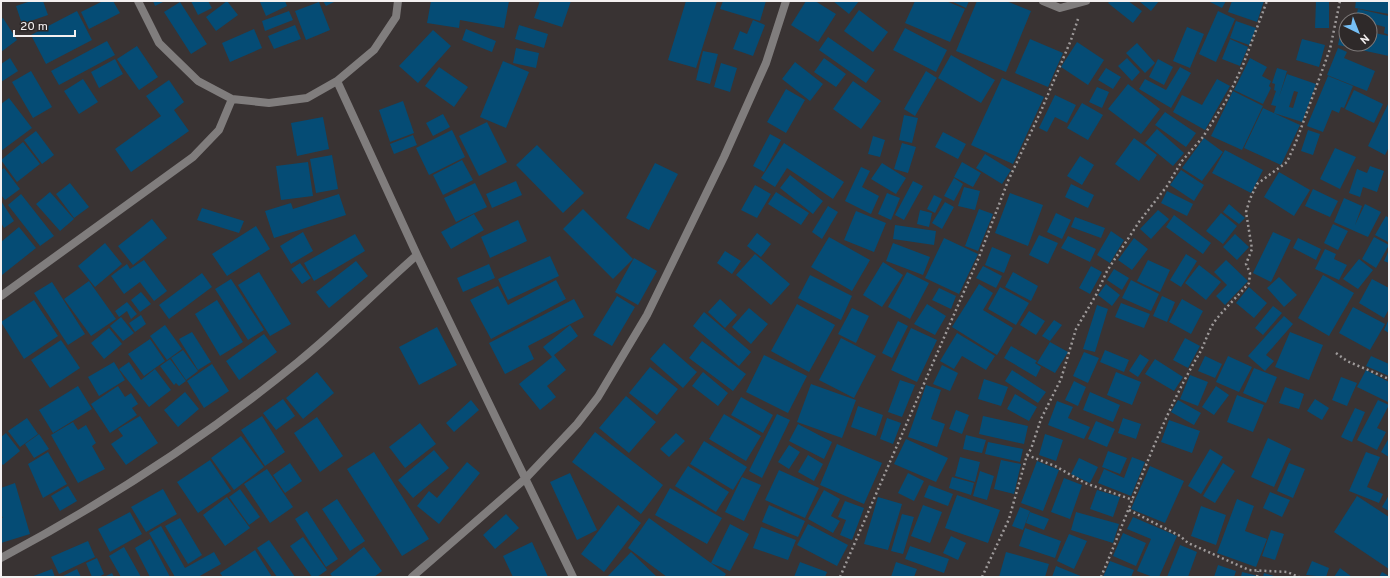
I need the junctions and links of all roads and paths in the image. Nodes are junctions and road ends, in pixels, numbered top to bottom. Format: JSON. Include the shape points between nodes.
{"nodes":[{"id":1,"x":138,"y":1,"type":"edge"},
{"id":2,"x":398,"y":1,"type":"edge"},
{"id":3,"x":786,"y":1,"type":"edge"},
{"id":4,"x":1044,"y":1,"type":"edge"},
{"id":5,"x":1267,"y":1,"type":"edge"},
{"id":6,"x":1340,"y":1,"type":"edge"},
{"id":7,"x":1084,"y":2,"type":"edge"},
{"id":8,"x":337,"y":81,"type":"junction"},
{"id":9,"x":232,"y":100,"type":"junction"},
{"id":10,"x":417,"y":255,"type":"junction"},
{"id":11,"x":1,"y":296,"type":"edge"},
{"id":12,"x":1336,"y":353,"type":"dead end"},
{"id":13,"x":1389,"y":379,"type":"edge"},
{"id":14,"x":1027,"y":455,"type":"junction"},
{"id":15,"x":526,"y":478,"type":"junction"},
{"id":16,"x":1133,"y":500,"type":"junction"},
{"id":17,"x":1129,"y":510,"type":"junction"},
{"id":18,"x":1,"y":558,"type":"edge"},
{"id":19,"x":1258,"y":571,"type":"junction"},
{"id":20,"x":412,"y":577,"type":"edge"},
{"id":21,"x":573,"y":577,"type":"edge"},
{"id":22,"x":840,"y":577,"type":"edge"},
{"id":23,"x":982,"y":577,"type":"edge"},
{"id":24,"x":1101,"y":577,"type":"edge"},
{"id":25,"x":1256,"y":577,"type":"edge"},
{"id":26,"x":1299,"y":577,"type":"edge"}],
"edges":[{"from":1,"to":9,"type":"street","via":[[159,43],[198,81]]},
{"from":2,"to":8,"type":"street","via":[[396,17],[374,50]]},
{"from":3,"to":15,"type":"street","via":[[766,63],[724,157],[647,315],[598,397],[577,424]]},
{"from":4,"to":7,"type":"street","via":[[1060,8]]},
{"from":5,"to":14,"type":"path","via":[[1227,99],[1203,137],[1182,161],[1167,186],[1139,222],[1107,271],[1076,329],[1061,379],[1040,419]]},
{"from":6,"to":16,"type":"path","via":[[1330,49],[1296,142],[1287,162],[1257,184],[1246,212],[1252,250],[1246,264],[1250,273],[1249,283],[1214,322],[1161,426]]},
{"from":7,"to":22,"type":"path","via":[[1071,40],[1008,181],[979,257]]},
{"from":8,"to":9,"type":"street","via":[[307,98],[269,103]]},
{"from":8,"to":10,"type":"street"},
{"from":9,"to":11,"type":"street","via":[[219,130],[193,157]]},
{"from":10,"to":15,"type":"street"},
{"from":10,"to":18,"type":"street","via":[[299,362],[232,412],[156,467],[64,525]]},
{"from":12,"to":13,"type":"path","via":[[1347,361]]},
{"from":14,"to":16,"type":"path","via":[[1055,466],[1085,483]]},
{"from":14,"to":23,"type":"path","via":[[1010,519]]},
{"from":15,"to":20,"type":"street"},
{"from":15,"to":21,"type":"street"},
{"from":16,"to":17,"type":"path"},
{"from":17,"to":19,"type":"path","via":[[1180,536],[1188,544],[1249,570]]},
{"from":17,"to":24,"type":"path"},
{"from":19,"to":25,"type":"path"},
{"from":19,"to":26,"type":"path","via":[[1287,572]]}]}
